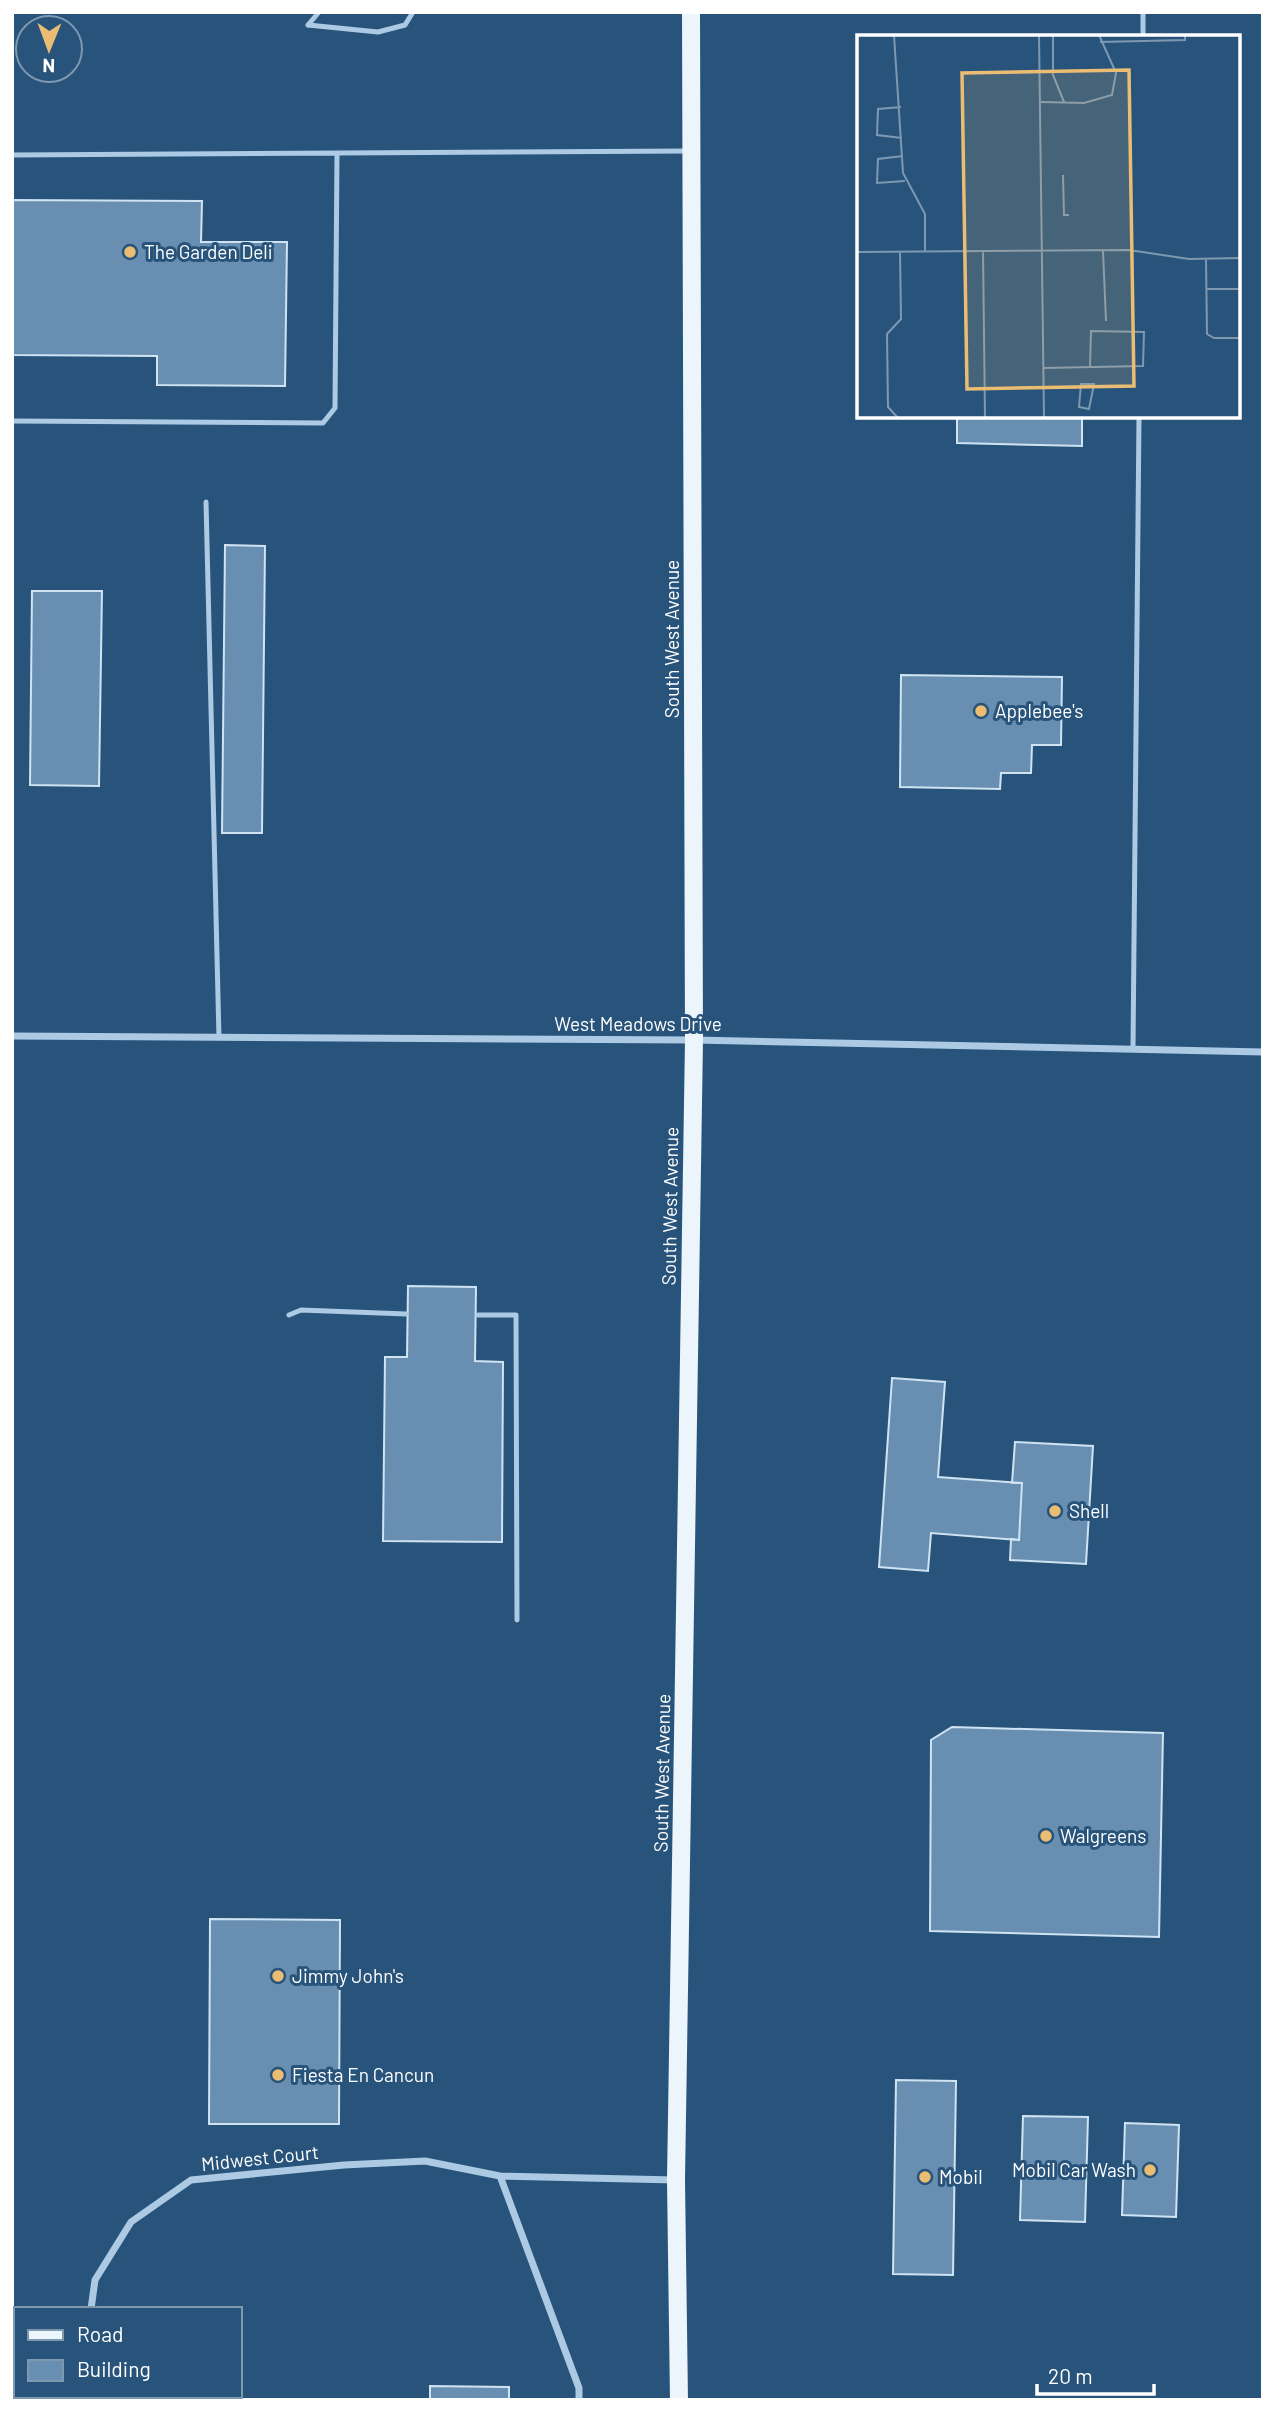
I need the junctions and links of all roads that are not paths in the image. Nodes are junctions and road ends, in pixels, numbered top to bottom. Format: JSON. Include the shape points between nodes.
{"nodes":[{"id":1,"x":319,"y":12,"type":"edge"},
{"id":2,"x":413,"y":12,"type":"edge"},
{"id":3,"x":691,"y":12,"type":"edge"},
{"id":4,"x":1143,"y":12,"type":"edge"},
{"id":5,"x":1143,"y":35,"type":"edge"},
{"id":6,"x":692,"y":151,"type":"junction"},
{"id":7,"x":337,"y":154,"type":"junction"},
{"id":8,"x":12,"y":155,"type":"edge"},
{"id":9,"x":1139,"y":418,"type":"edge"},
{"id":10,"x":12,"y":421,"type":"edge"},
{"id":11,"x":206,"y":502,"type":"dead end"},
{"id":12,"x":12,"y":1036,"type":"edge"},
{"id":13,"x":219,"y":1038,"type":"junction"},
{"id":14,"x":694,"y":1040,"type":"junction"},
{"id":15,"x":1133,"y":1049,"type":"junction"},
{"id":16,"x":1263,"y":1052,"type":"edge"},
{"id":17,"x":406,"y":1314,"type":"dead end"},
{"id":18,"x":289,"y":1315,"type":"dead end"},
{"id":19,"x":478,"y":1315,"type":"dead end"},
{"id":20,"x":517,"y":1620,"type":"dead end"},
{"id":21,"x":500,"y":2176,"type":"junction"},
{"id":22,"x":676,"y":2180,"type":"junction"},
{"id":23,"x":90,"y":2307,"type":"edge"},
{"id":24,"x":579,"y":2400,"type":"edge"},
{"id":25,"x":680,"y":2400,"type":"edge"}],
"edges":[{"from":1,"to":2,"type":"lane","via":[[308,24],[378,32],[405,25]]},
{"from":3,"to":6,"type":"main road","name":"South West Avenue"},
{"from":4,"to":5,"type":"lane"},
{"from":6,"to":7,"type":"lane"},
{"from":6,"to":14,"type":"main road","name":"South West Avenue"},
{"from":7,"to":8,"type":"lane"},
{"from":7,"to":10,"type":"lane","via":[[335,408],[323,423]]},
{"from":9,"to":15,"type":"lane"},
{"from":11,"to":13,"type":"lane"},
{"from":12,"to":13,"type":"street","name":"West Meadows Drive"},
{"from":13,"to":14,"type":"street","name":"West Meadows Drive"},
{"from":14,"to":15,"type":"street","name":"West Meadows Drive"},
{"from":14,"to":22,"type":"main road","name":"South West Avenue"},
{"from":15,"to":16,"type":"street","name":"West Meadows Drive"},
{"from":17,"to":18,"type":"lane","via":[[301,1310]]},
{"from":19,"to":20,"type":"lane","via":[[516,1315]]},
{"from":21,"to":22,"type":"street","name":"Midwest Court"},
{"from":21,"to":23,"type":"street","name":"Midwest Court","via":[[425,2161],[191,2180],[131,2222],[95,2280]]},
{"from":21,"to":24,"type":"street","via":[[579,2388]]},
{"from":22,"to":25,"type":"main road","name":"South West Avenue"}]}
